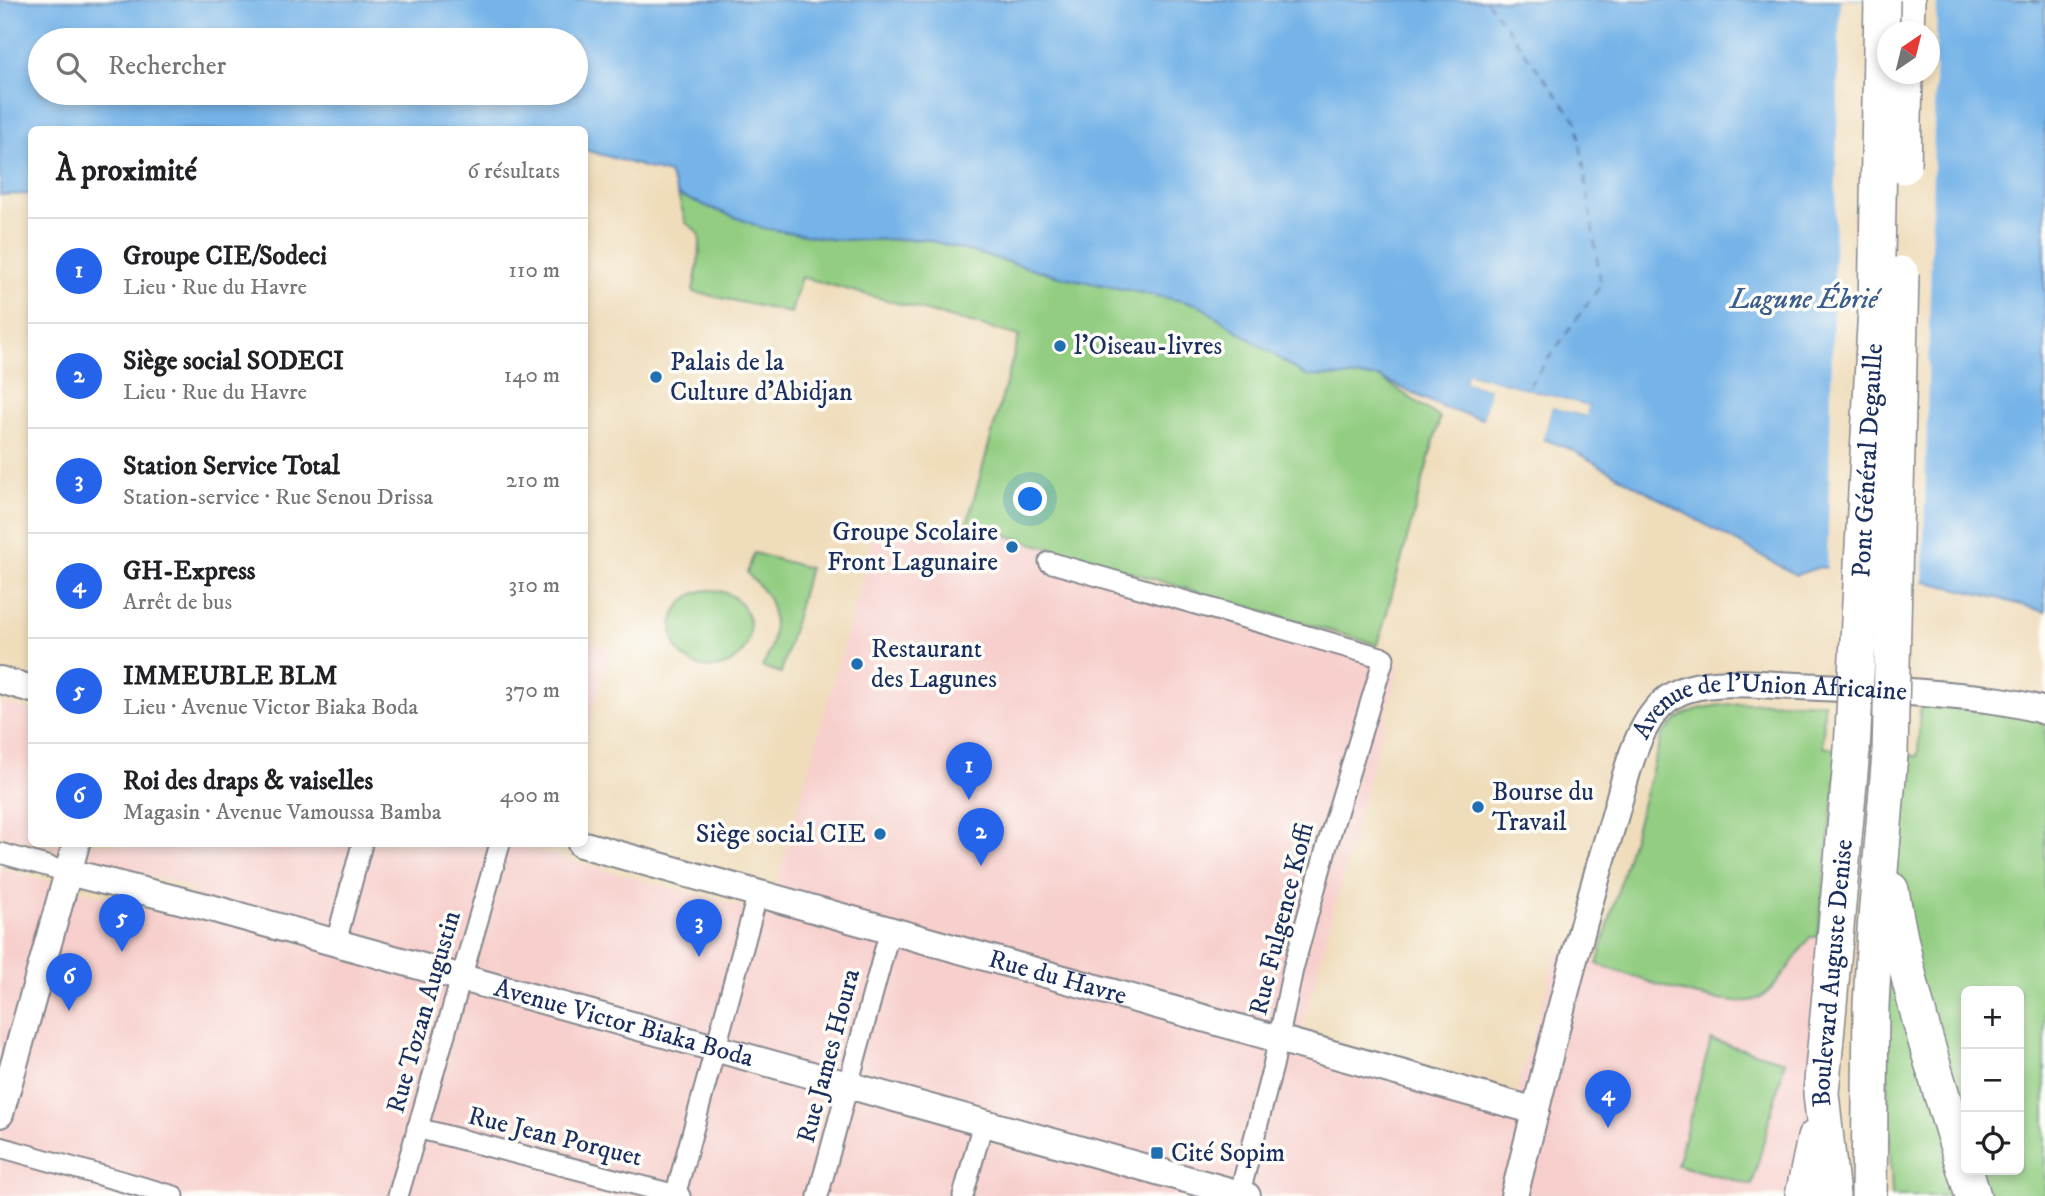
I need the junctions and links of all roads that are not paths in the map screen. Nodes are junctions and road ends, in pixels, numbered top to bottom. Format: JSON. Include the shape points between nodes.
{"nodes":[{"id":1,"x":1882,"y":0,"type":"edge"},
{"id":2,"x":1907,"y":0,"type":"edge"},
{"id":3,"x":1906,"y":21,"type":"edge"},
{"id":4,"x":1905,"y":84,"type":"edge"},
{"id":5,"x":1049,"y":562,"type":"dead end"},
{"id":6,"x":0,"y":681,"type":"edge"},
{"id":7,"x":28,"y":688,"type":"edge"},
{"id":8,"x":2045,"y":711,"type":"edge"},
{"id":9,"x":1852,"y":750,"type":"joint"},
{"id":10,"x":1890,"y":754,"type":"joint"},
{"id":11,"x":1883,"y":838,"type":"junction"},
{"id":12,"x":588,"y":846,"type":"edge"},
{"id":13,"x":75,"y":847,"type":"edge"},
{"id":14,"x":361,"y":847,"type":"edge"},
{"id":15,"x":499,"y":847,"type":"edge"},
{"id":16,"x":0,"y":853,"type":"edge"},
{"id":17,"x":68,"y":872,"type":"junction"},
{"id":18,"x":758,"y":893,"type":"junction"},
{"id":19,"x":890,"y":930,"type":"junction"},
{"id":20,"x":336,"y":942,"type":"junction"},
{"id":21,"x":462,"y":978,"type":"junction"},
{"id":22,"x":1279,"y":1039,"type":"junction"},
{"id":23,"x":716,"y":1048,"type":"junction"},
{"id":24,"x":848,"y":1085,"type":"junction"},
{"id":25,"x":1821,"y":1093,"type":"junction"},
{"id":26,"x":1536,"y":1111,"type":"junction"},
{"id":27,"x":0,"y":1114,"type":"edge"},
{"id":28,"x":983,"y":1123,"type":"junction"},
{"id":29,"x":417,"y":1128,"type":"junction"},
{"id":30,"x":0,"y":1147,"type":"edge"},
{"id":31,"x":112,"y":1187,"type":"edge"},
{"id":32,"x":677,"y":1195,"type":"edge"},
{"id":33,"x":1242,"y":1195,"type":"edge"},
{"id":34,"x":174,"y":1196,"type":"edge"},
{"id":35,"x":398,"y":1196,"type":"edge"},
{"id":36,"x":818,"y":1196,"type":"edge"},
{"id":37,"x":963,"y":1196,"type":"edge"},
{"id":38,"x":1514,"y":1196,"type":"edge"},
{"id":39,"x":1803,"y":1196,"type":"edge"},
{"id":40,"x":1832,"y":1196,"type":"edge"},
{"id":41,"x":1869,"y":1196,"type":"edge"},
{"id":42,"x":1973,"y":1196,"type":"edge"}],
"edges":[{"from":1,"to":9,"type":"highway","name":"Pont Général Degaulle","bridge":true,"via":[[1876,307]]},
{"from":2,"to":3,"type":"highway"},
{"from":4,"to":10,"type":"highway","name":"Pont Général Degaulle","bridge":true},
{"from":5,"to":22,"type":"street","name":"Rue Fulgence Koffi","via":[[1384,658],[1326,849]]},
{"from":6,"to":7,"type":"main road"},
{"from":8,"to":26,"type":"main road","name":"Avenue de l'Union Africaine","via":[[1949,695],[1738,684],[1685,690],[1664,701],[1646,724],[1633,755],[1576,950]]},
{"from":9,"to":25,"type":"highway","name":"Boulevard Auguste Denise"},
{"from":10,"to":11,"type":"highway","name":"Boulevard Auguste Denise"},
{"from":11,"to":41,"type":"highway","name":"Boulevard Auguste Denise","via":[[1871,1006]]},
{"from":11,"to":42,"type":"highway","via":[[1898,931]]},
{"from":12,"to":18,"type":"main road","name":"Rue du Havre"},
{"from":13,"to":17,"type":"main road"},
{"from":14,"to":20,"type":"street"},
{"from":15,"to":21,"type":"street","name":"Rue Tozan Augustin"},
{"from":16,"to":17,"type":"street","name":"Avenue Victor Biaka Boda"},
{"from":17,"to":20,"type":"main road","name":"Avenue Victor Biaka Boda"},
{"from":17,"to":27,"type":"main road"},
{"from":18,"to":19,"type":"main road","name":"Rue du Havre"},
{"from":18,"to":23,"type":"street"},
{"from":19,"to":22,"type":"main road","name":"Rue du Havre"},
{"from":19,"to":24,"type":"street","name":"Rue James Houra"},
{"from":20,"to":21,"type":"main road","name":"Avenue Victor Biaka Boda"},
{"from":21,"to":23,"type":"main road","name":"Avenue Victor Biaka Boda"},
{"from":21,"to":29,"type":"street","name":"Rue Tozan Augustin"},
{"from":22,"to":26,"type":"main road","name":"Rue du Havre"},
{"from":22,"to":33,"type":"street","name":"Rue Fulgence Koffi"},
{"from":23,"to":24,"type":"main road","name":"Avenue Victor Biaka Boda"},
{"from":23,"to":32,"type":"street"},
{"from":24,"to":28,"type":"main road","name":"Avenue Victor Biaka Boda"},
{"from":24,"to":36,"type":"street","name":"Rue James Houra"},
{"from":25,"to":39,"type":"highway"},
{"from":25,"to":40,"type":"highway","name":"Boulevard Auguste Denise"},
{"from":26,"to":38,"type":"main road","name":"Avenue de l'Union Africaine"},
{"from":28,"to":33,"type":"main road","name":"Avenue Victor Biaka Boda"},
{"from":28,"to":37,"type":"street"},
{"from":29,"to":32,"type":"street","name":"Rue Jean Porquet"},
{"from":29,"to":35,"type":"street","name":"Rue Tozan Augustin"},
{"from":30,"to":31,"type":"street"},
{"from":31,"to":34,"type":"street"}]}
